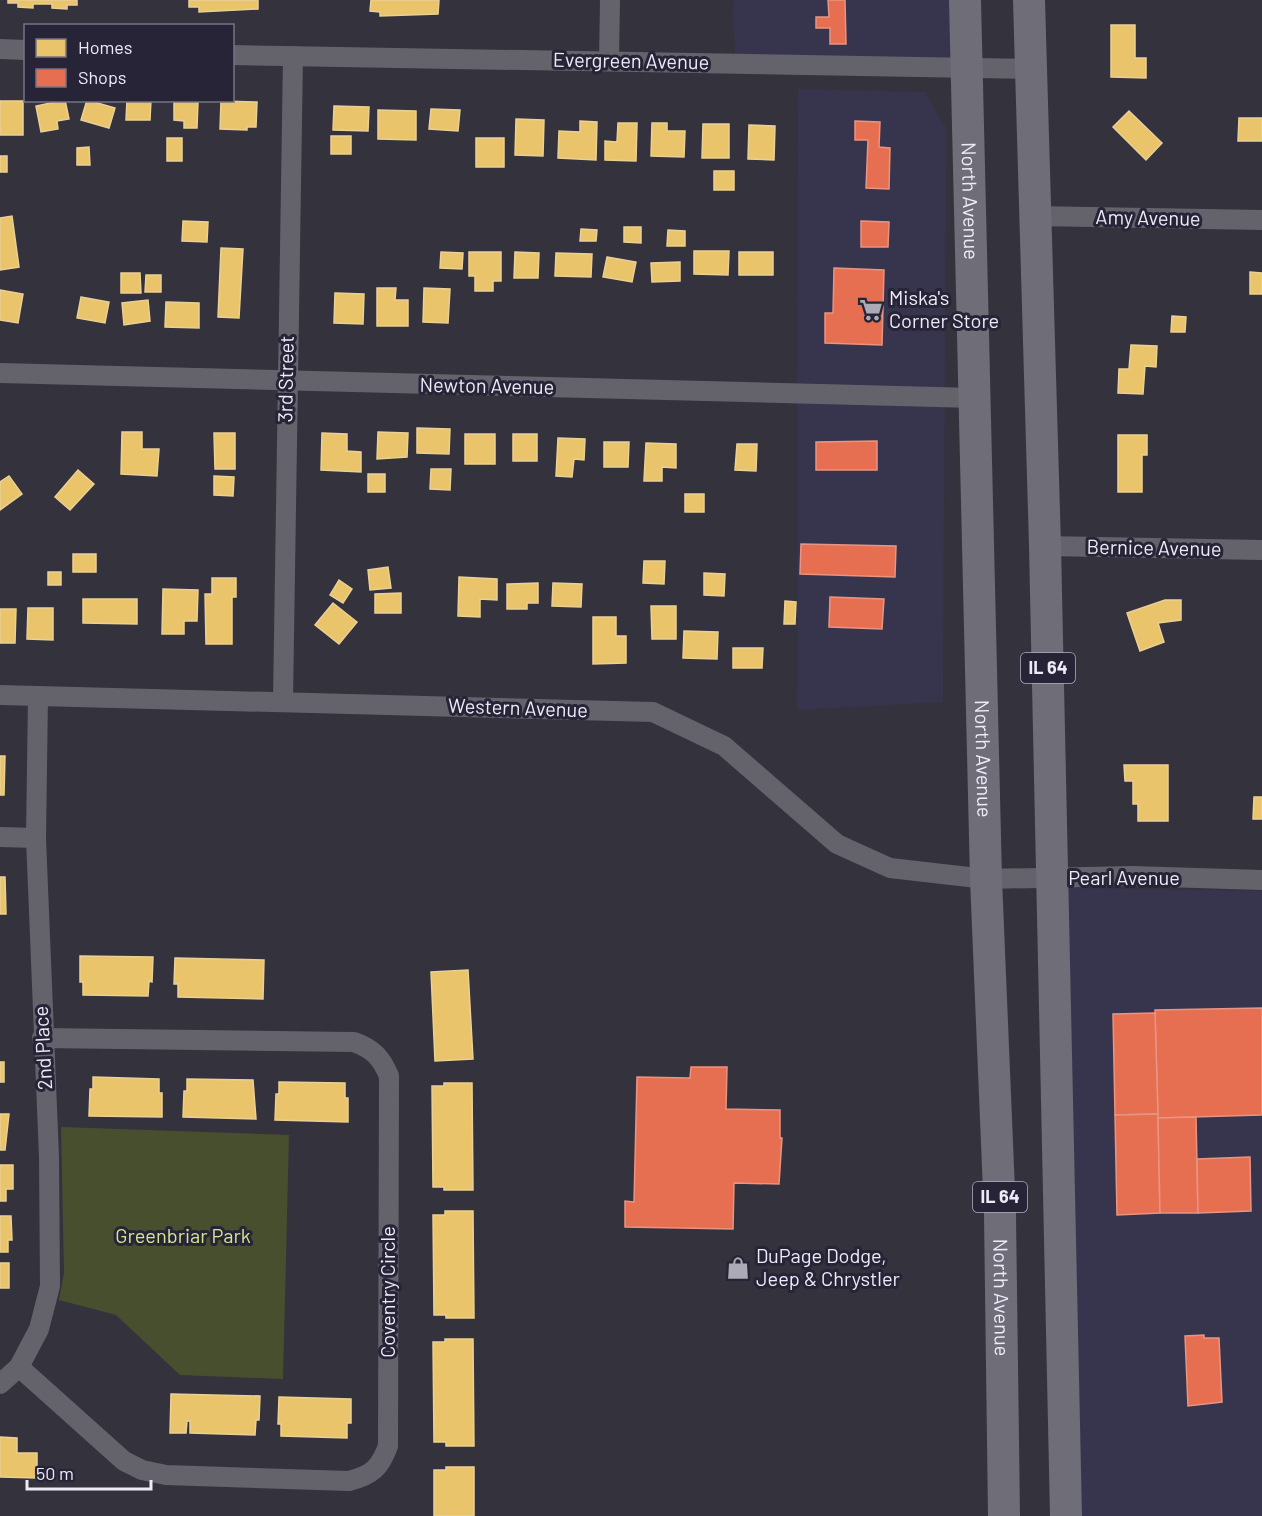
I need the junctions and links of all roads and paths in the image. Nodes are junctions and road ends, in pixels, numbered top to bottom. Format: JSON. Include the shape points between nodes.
{"nodes":[{"id":1,"x":610,"y":0,"type":"edge"},
{"id":2,"x":965,"y":0,"type":"edge"},
{"id":3,"x":1029,"y":0,"type":"edge"},
{"id":4,"x":0,"y":49,"type":"edge"},
{"id":5,"x":24,"y":50,"type":"edge"},
{"id":6,"x":234,"y":55,"type":"edge"},
{"id":7,"x":293,"y":56,"type":"junction"},
{"id":8,"x":609,"y":60,"type":"junction"},
{"id":9,"x":1030,"y":69,"type":"junction"},
{"id":10,"x":965,"y":70,"type":"junction"},
{"id":11,"x":1033,"y":216,"type":"junction"},
{"id":12,"x":1262,"y":220,"type":"edge"},
{"id":13,"x":0,"y":373,"type":"edge"},
{"id":14,"x":286,"y":381,"type":"junction"},
{"id":15,"x":975,"y":398,"type":"junction"},
{"id":16,"x":1045,"y":546,"type":"junction"},
{"id":17,"x":1262,"y":550,"type":"edge"},
{"id":18,"x":0,"y":695,"type":"edge"},
{"id":19,"x":38,"y":696,"type":"junction"},
{"id":20,"x":283,"y":701,"type":"junction"},
{"id":21,"x":0,"y":837,"type":"edge"},
{"id":22,"x":36,"y":838,"type":"junction"},
{"id":23,"x":986,"y":879,"type":"junction"},
{"id":24,"x":1052,"y":879,"type":"junction"},
{"id":25,"x":1262,"y":880,"type":"edge"},
{"id":26,"x":42,"y":1038,"type":"junction"},
{"id":27,"x":19,"y":1367,"type":"junction"},
{"id":28,"x":0,"y":1384,"type":"edge"},
{"id":29,"x":1004,"y":1516,"type":"edge"},
{"id":30,"x":1066,"y":1516,"type":"edge"}],
"edges":[{"from":1,"to":8,"type":"street"},
{"from":2,"to":10,"type":"main road","name":"North Avenue","number":"IL 64"},
{"from":3,"to":9,"type":"main road","number":"IL 64"},
{"from":4,"to":5,"type":"street"},
{"from":6,"to":7,"type":"street","name":"Evergreen Avenue"},
{"from":7,"to":8,"type":"street","name":"Evergreen Avenue"},
{"from":7,"to":14,"type":"street","name":"3rd Street"},
{"from":8,"to":10,"type":"street","name":"Evergreen Avenue"},
{"from":9,"to":10,"type":"street","name":"Evergreen Avenue"},
{"from":9,"to":11,"type":"main road","number":"IL 64"},
{"from":10,"to":15,"type":"main road","name":"North Avenue","number":"IL 64"},
{"from":11,"to":12,"type":"street","name":"Amy Avenue"},
{"from":11,"to":16,"type":"main road","number":"IL 64"},
{"from":13,"to":14,"type":"street","name":"Newton Avenue"},
{"from":14,"to":15,"type":"street","name":"Newton Avenue"},
{"from":14,"to":20,"type":"street","name":"3rd Street"},
{"from":15,"to":23,"type":"main road","name":"North Avenue","number":"IL 64"},
{"from":16,"to":17,"type":"street","name":"Bernice Avenue"},
{"from":16,"to":24,"type":"main road","number":"IL 64"},
{"from":18,"to":19,"type":"street","name":"Western Avenue"},
{"from":19,"to":20,"type":"street","name":"Western Avenue"},
{"from":19,"to":22,"type":"street","name":"2nd Place"},
{"from":20,"to":23,"type":"street","name":"Western Avenue","via":[[653,712],[724,746],[837,844],[890,868]]},
{"from":21,"to":22,"type":"street"},
{"from":22,"to":26,"type":"street","name":"2nd Place"},
{"from":23,"to":24,"type":"street","name":"Pearl Avenue"},
{"from":23,"to":29,"type":"main road","name":"North Avenue","number":"IL 64","via":[[1000,1215]]},
{"from":24,"to":25,"type":"street","name":"Pearl Avenue","via":[[1132,876]]},
{"from":24,"to":30,"type":"main road","number":"IL 64"},
{"from":26,"to":27,"type":"street","name":"2nd Place","via":[[49,1157],[50,1286],[39,1329]]},
{"from":26,"to":27,"type":"street","name":"Coventry Circle","via":[[354,1042],[370,1049],[383,1062],[389,1076],[388,1446],[381,1465],[368,1476],[350,1481],[166,1475],[142,1470],[124,1461]]},
{"from":27,"to":28,"type":"street","name":"2nd Place"}]}
